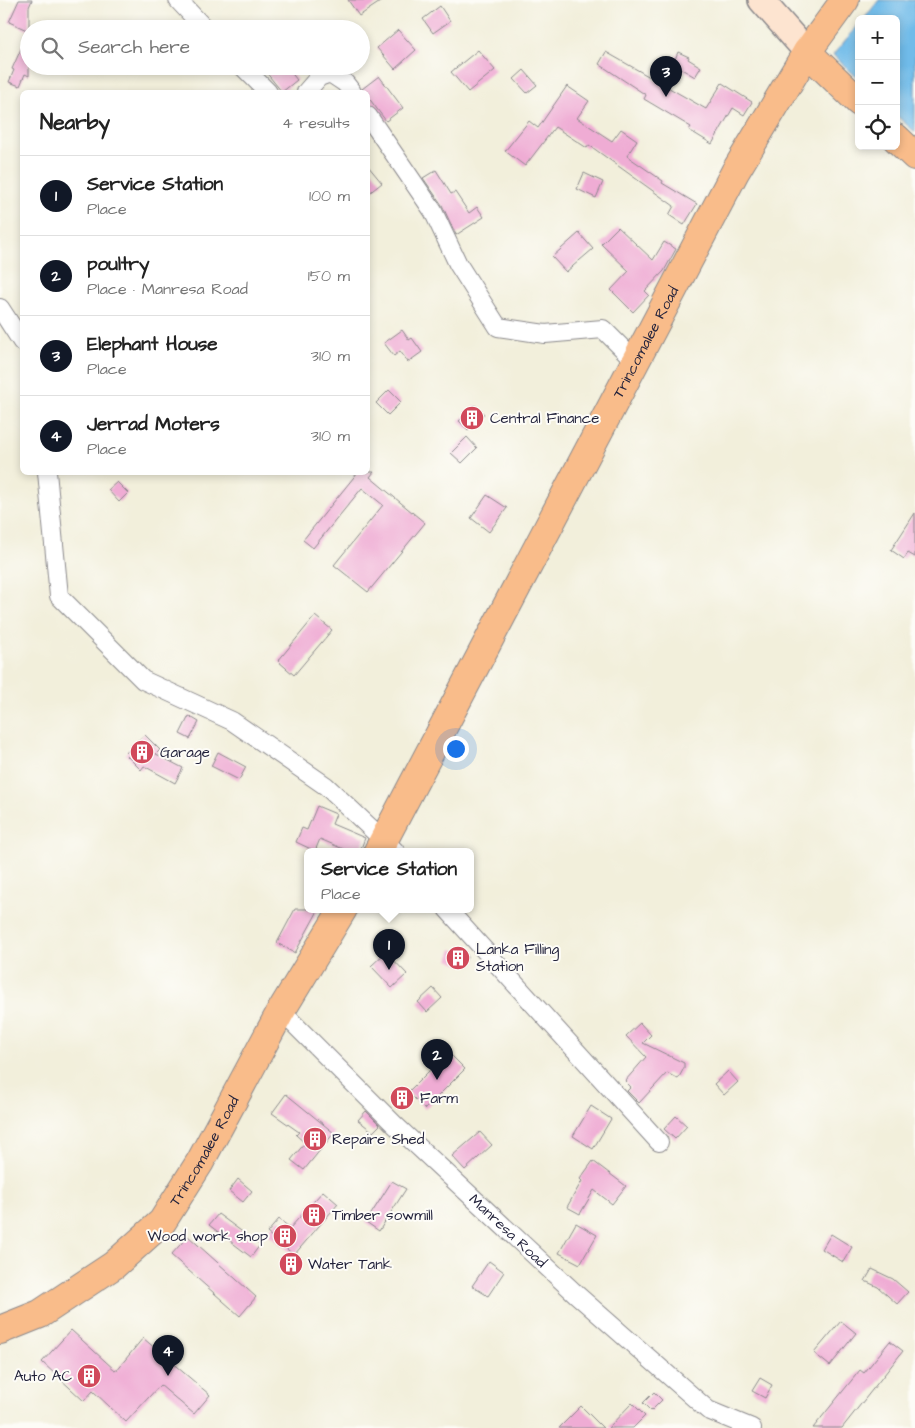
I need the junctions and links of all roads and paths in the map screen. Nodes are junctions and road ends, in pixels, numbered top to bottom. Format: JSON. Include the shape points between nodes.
{"nodes":[{"id":1,"x":178,"y":0,"type":"edge"},
{"id":2,"x":760,"y":0,"type":"edge"},
{"id":3,"x":845,"y":0,"type":"edge"},
{"id":4,"x":197,"y":20,"type":"edge"},
{"id":5,"x":807,"y":52,"type":"junction"},
{"id":6,"x":251,"y":75,"type":"edge"},
{"id":7,"x":326,"y":75,"type":"edge"},
{"id":8,"x":333,"y":75,"type":"edge"},
{"id":9,"x":266,"y":90,"type":"edge"},
{"id":10,"x":308,"y":90,"type":"edge"},
{"id":11,"x":350,"y":90,"type":"edge"},
{"id":12,"x":855,"y":98,"type":"edge"},
{"id":13,"x":370,"y":119,"type":"edge"},
{"id":14,"x":900,"y":142,"type":"edge"},
{"id":15,"x":915,"y":156,"type":"edge"},
{"id":16,"x":0,"y":308,"type":"edge"},
{"id":17,"x":20,"y":339,"type":"edge"},
{"id":18,"x":635,"y":361,"type":"junction"},
{"id":19,"x":48,"y":475,"type":"edge"},
{"id":20,"x":386,"y":847,"type":"edge"},
{"id":21,"x":341,"y":913,"type":"edge"},
{"id":22,"x":451,"y":913,"type":"edge"},
{"id":23,"x":281,"y":1011,"type":"junction"},
{"id":24,"x":659,"y":1142,"type":"dead end"},
{"id":25,"x":0,"y":1330,"type":"edge"},
{"id":26,"x":752,"y":1428,"type":"edge"}],
"edges":[{"from":1,"to":4,"type":"street"},
{"from":2,"to":5,"type":"main road"},
{"from":3,"to":5,"type":"main road","name":"Trincomalee Road"},
{"from":5,"to":12,"type":"main road"},
{"from":5,"to":18,"type":"main road","name":"Trincomalee Road","via":[[735,172]]},
{"from":6,"to":9,"type":"street"},
{"from":7,"to":10,"type":"street"},
{"from":8,"to":11,"type":"street"},
{"from":13,"to":18,"type":"street","via":[[433,212],[458,264],[498,327],[545,334],[603,328]]},
{"from":14,"to":15,"type":"main road"},
{"from":16,"to":17,"type":"street"},
{"from":18,"to":20,"type":"main road","name":"Trincomalee Road"},
{"from":19,"to":20,"type":"street","via":[[59,596],[143,680],[232,721],[326,786]]},
{"from":21,"to":23,"type":"main road","name":"Trincomalee Road"},
{"from":22,"to":24,"type":"street"},
{"from":23,"to":25,"type":"main road","name":"Trincomalee Road","via":[[200,1162],[162,1222],[114,1265],[40,1314]]},
{"from":23,"to":26,"type":"street","name":"Manresa Road","via":[[395,1125],[576,1294],[708,1410]]}]}
